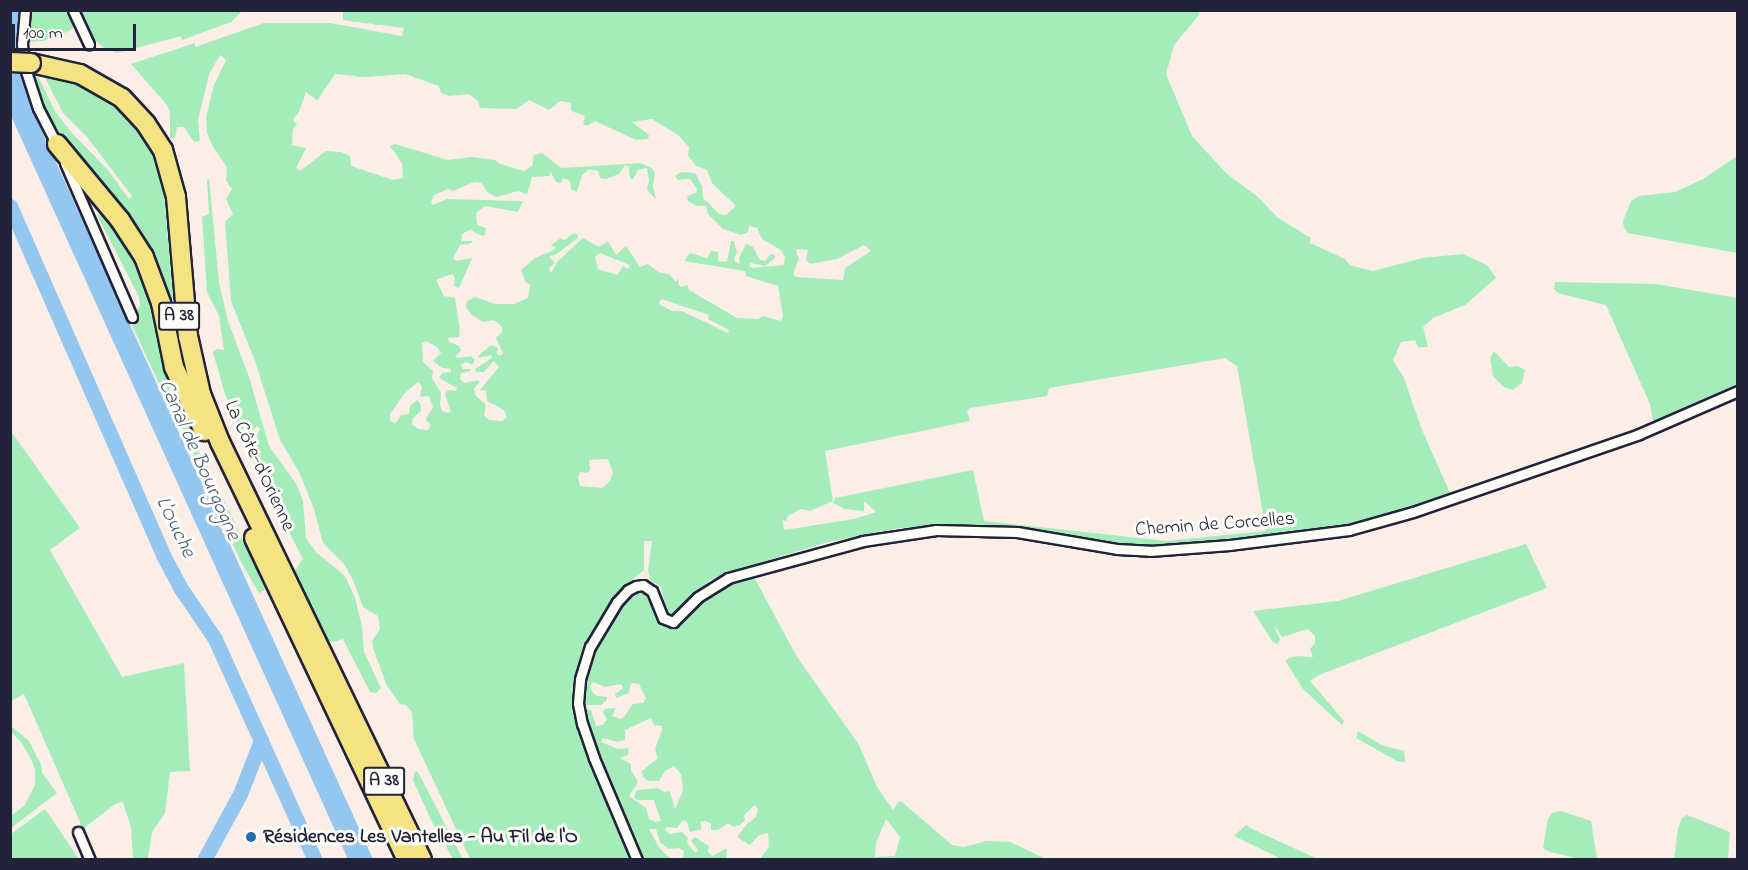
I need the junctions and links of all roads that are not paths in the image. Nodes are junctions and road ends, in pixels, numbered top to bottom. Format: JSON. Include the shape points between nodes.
{"nodes":[{"id":1,"x":25,"y":10,"type":"edge"},
{"id":2,"x":73,"y":10,"type":"edge"},
{"id":3,"x":89,"y":44,"type":"dead end"},
{"id":4,"x":10,"y":62,"type":"edge"},
{"id":5,"x":104,"y":88,"type":"junction"},
{"id":6,"x":57,"y":144,"type":"junction"},
{"id":7,"x":132,"y":317,"type":"dead end"},
{"id":8,"x":1737,"y":392,"type":"edge"},
{"id":9,"x":222,"y":467,"type":"junction"},
{"id":10,"x":350,"y":743,"type":"junction"},
{"id":11,"x":78,"y":832,"type":"dead end"},
{"id":12,"x":90,"y":860,"type":"edge"},
{"id":13,"x":395,"y":860,"type":"edge"},
{"id":14,"x":407,"y":860,"type":"edge"},
{"id":15,"x":422,"y":860,"type":"edge"},
{"id":16,"x":637,"y":860,"type":"edge"}],
"edges":[{"from":1,"to":6,"type":"street","via":[[24,65],[38,108]]},
{"from":2,"to":3,"type":"street"},
{"from":4,"to":5,"type":"highway","name":"La Côte-d'Orienne","number":"A 38","bridge":true,"via":[[71,71]]},
{"from":5,"to":9,"type":"highway","name":"La Côte-d'Orienne","number":"A 38","via":[[138,124],[164,173],[185,363],[191,392]]},
{"from":5,"to":15,"type":"highway","name":"La Côte-d'Orienne","number":"A 38","via":[[132,106],[164,150],[176,197],[189,336],[201,394],[220,442]]},
{"from":6,"to":7,"type":"street"},
{"from":6,"to":9,"type":"highway","via":[[120,220],[144,257],[161,303],[177,374]]},
{"from":8,"to":16,"type":"street","name":"Chemin de Corcelles","via":[[1639,434],[1413,512],[1338,531],[1150,551],[1017,532],[936,530],[853,544],[728,578],[698,597],[673,622],[663,618],[652,591],[644,585],[628,590],[600,627],[584,662],[578,703],[594,758]]},
{"from":9,"to":10,"type":"highway","name":"La Côte-d'Orienne","number":"A 38"},
{"from":10,"to":13,"type":"highway"},
{"from":10,"to":14,"type":"highway","name":"La Côte-d'Orienne","number":"A 38"},
{"from":11,"to":12,"type":"street"}]}
